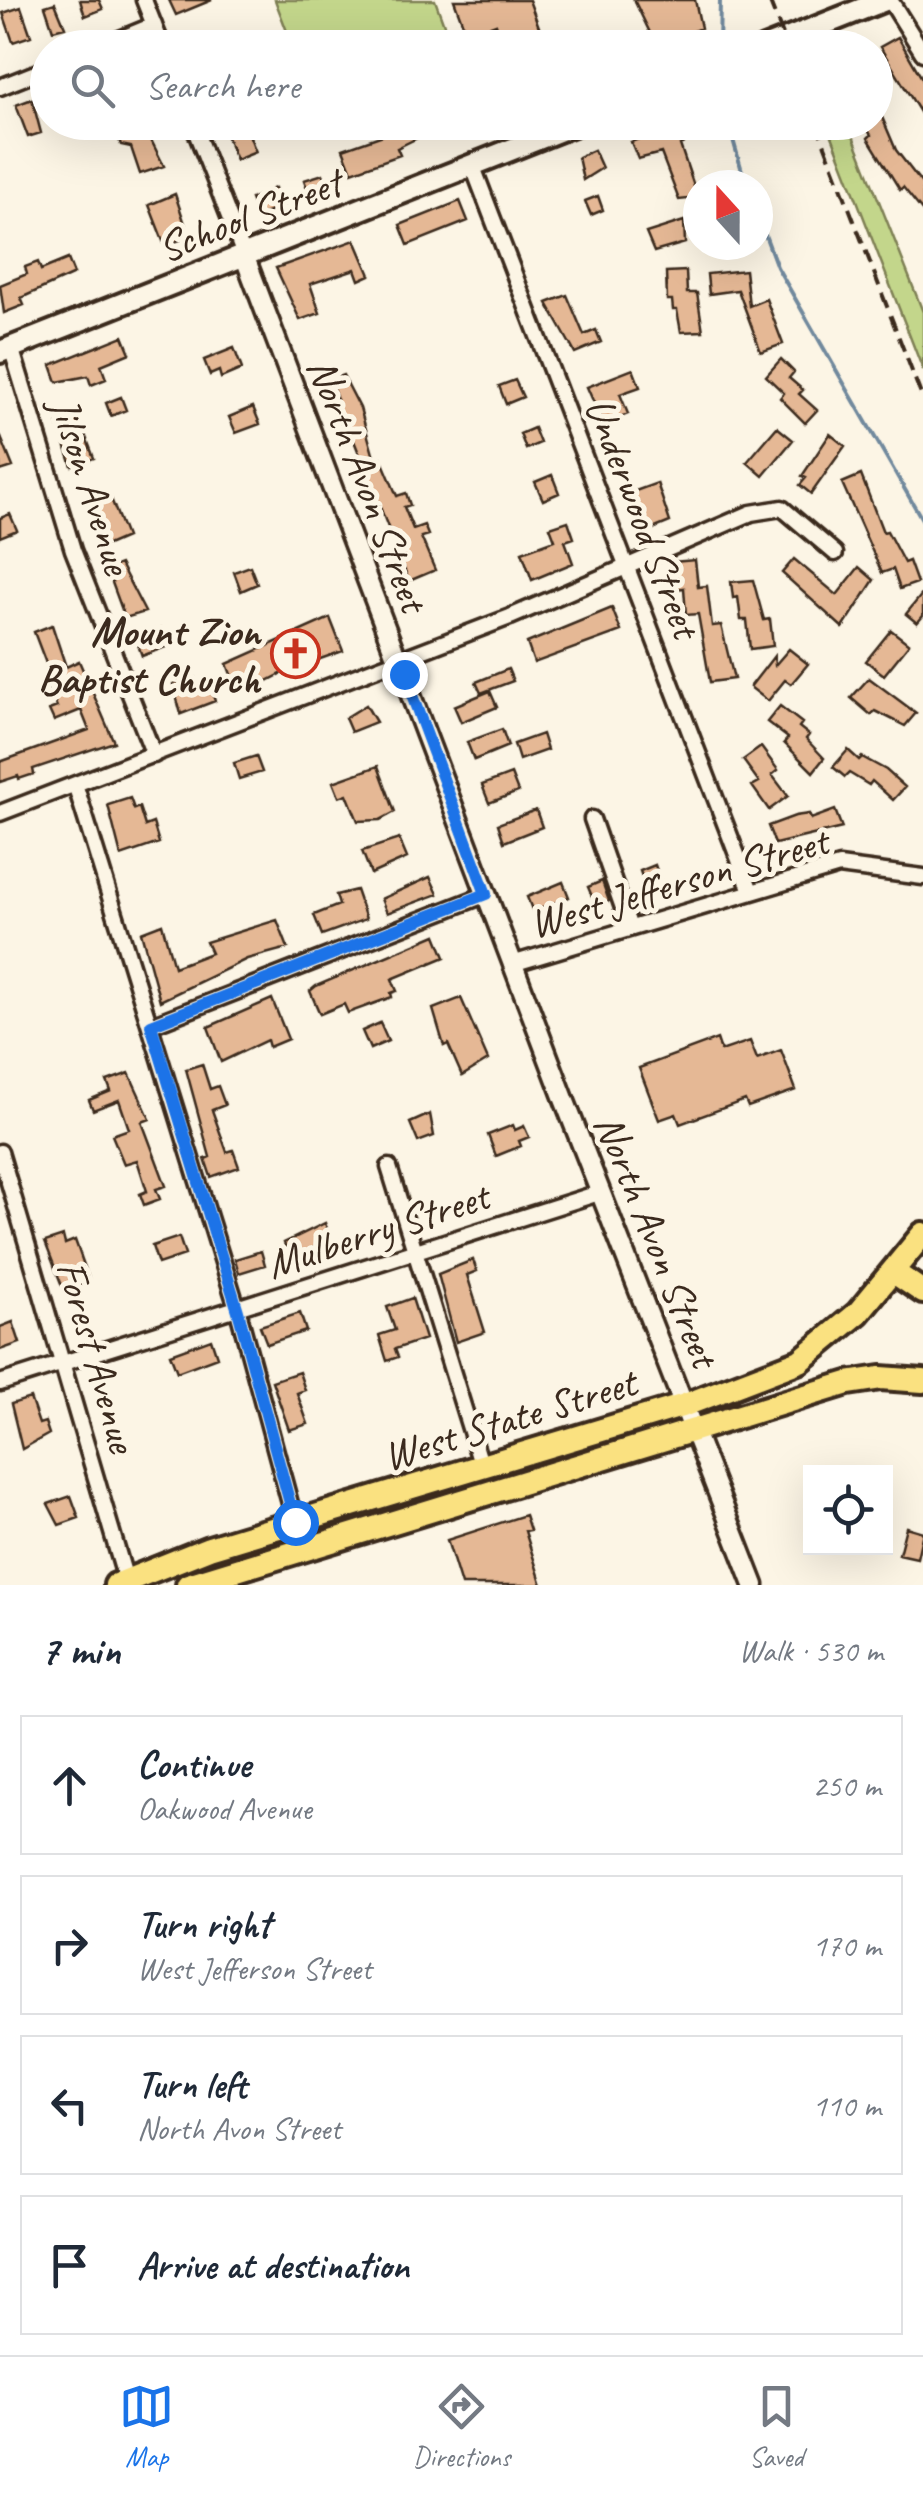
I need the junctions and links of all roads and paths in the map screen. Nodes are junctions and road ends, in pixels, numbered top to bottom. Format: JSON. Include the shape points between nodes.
{"nodes":[{"id":1,"x":144,"y":0,"type":"edge"},
{"id":2,"x":888,"y":0,"type":"edge"},
{"id":3,"x":154,"y":25,"type":"junction"},
{"id":4,"x":142,"y":30,"type":"edge"},
{"id":5,"x":156,"y":30,"type":"edge"},
{"id":6,"x":810,"y":30,"type":"edge"},
{"id":7,"x":923,"y":54,"type":"edge"},
{"id":8,"x":30,"y":75,"type":"edge"},
{"id":9,"x":0,"y":87,"type":"edge"},
{"id":10,"x":199,"y":140,"type":"edge"},
{"id":11,"x":537,"y":140,"type":"edge"},
{"id":12,"x":472,"y":167,"type":"junction"},
{"id":13,"x":244,"y":256,"type":"junction"},
{"id":14,"x":6,"y":349,"type":"edge"},
{"id":15,"x":834,"y":553,"type":"dead end"},
{"id":16,"x":627,"y":568,"type":"junction"},
{"id":17,"x":398,"y":659,"type":"junction"},
{"id":18,"x":154,"y":756,"type":"junction"},
{"id":19,"x":76,"y":787,"type":"junction"},
{"id":20,"x":0,"y":813,"type":"edge"},
{"id":21,"x":592,"y":818,"type":"dead end"},
{"id":22,"x":923,"y":876,"type":"edge"},
{"id":23,"x":751,"y":891,"type":"junction"},
{"id":24,"x":486,"y":894,"type":"junction"},
{"id":25,"x":630,"y":928,"type":"junction"},
{"id":26,"x":512,"y":964,"type":"junction"},
{"id":27,"x":151,"y":1025,"type":"junction"},
{"id":28,"x":0,"y":1152,"type":"edge"},
{"id":29,"x":389,"y":1167,"type":"dead end"},
{"id":30,"x":602,"y":1192,"type":"junction"},
{"id":31,"x":923,"y":1234,"type":"edge"},
{"id":32,"x":415,"y":1254,"type":"junction"},
{"id":33,"x":895,"y":1272,"type":"junction"},
{"id":34,"x":923,"y":1292,"type":"edge"},
{"id":35,"x":238,"y":1311,"type":"junction"},
{"id":36,"x":65,"y":1365,"type":"junction"},
{"id":37,"x":923,"y":1380,"type":"edge"},
{"id":38,"x":0,"y":1383,"type":"edge"},
{"id":39,"x":685,"y":1406,"type":"junction"},
{"id":40,"x":695,"y":1431,"type":"junction"},
{"id":41,"x":481,"y":1464,"type":"junction"},
{"id":42,"x":295,"y":1522,"type":"junction"},
{"id":43,"x":208,"y":1548,"type":"junction"},
{"id":44,"x":220,"y":1580,"type":"edge"},
{"id":45,"x":121,"y":1582,"type":"edge"},
{"id":46,"x":188,"y":1585,"type":"edge"},
{"id":47,"x":754,"y":1585,"type":"edge"}],
"edges":[{"from":1,"to":3,"type":"street"},
{"from":2,"to":6,"type":"main road"},
{"from":2,"to":7,"type":"street"},
{"from":3,"to":4,"type":"street"},
{"from":3,"to":5,"type":"street"},
{"from":8,"to":9,"type":"street"},
{"from":10,"to":13,"type":"street","name":"North Avon Street"},
{"from":11,"to":12,"type":"main road","name":"School Street"},
{"from":12,"to":13,"type":"main road","name":"School Street"},
{"from":12,"to":16,"type":"street","name":"Underwood Street"},
{"from":13,"to":14,"type":"main road","name":"School Street"},
{"from":13,"to":17,"type":"street","name":"North Avon Street"},
{"from":14,"to":18,"type":"street","name":"Jilson Avenue","via":[[72,550]]},
{"from":15,"to":16,"type":"street","via":[[782,508],[770,507]]},
{"from":16,"to":17,"type":"street"},
{"from":16,"to":23,"type":"street","name":"Underwood Street"},
{"from":17,"to":18,"type":"street"},
{"from":17,"to":24,"type":"street","name":"North Avon Street"},
{"from":18,"to":19,"type":"street"},
{"from":19,"to":20,"type":"street"},
{"from":19,"to":27,"type":"street"},
{"from":21,"to":25,"type":"street"},
{"from":22,"to":23,"type":"street","name":"West Jefferson Street","via":[[839,866]]},
{"from":23,"to":25,"type":"street","name":"West Jefferson Street"},
{"from":24,"to":26,"type":"street","name":"North Avon Street"},
{"from":24,"to":27,"type":"street","name":"West Jefferson Street"},
{"from":25,"to":26,"type":"street","name":"West Jefferson Street"},
{"from":26,"to":30,"type":"street","name":"North Avon Street"},
{"from":27,"to":35,"type":"street"},
{"from":28,"to":36,"type":"street","name":"Forest Avenue"},
{"from":29,"to":32,"type":"street"},
{"from":30,"to":32,"type":"street","name":"Mulberry Street"},
{"from":30,"to":39,"type":"street","name":"North Avon Street"},
{"from":31,"to":33,"type":"main road","name":"West State Street"},
{"from":32,"to":35,"type":"street","name":"Mulberry Street"},
{"from":32,"to":41,"type":"street"},
{"from":33,"to":34,"type":"main road"},
{"from":33,"to":39,"type":"main road","name":"West State Street","via":[[800,1361]]},
{"from":35,"to":36,"type":"street","name":"Mulberry Street"},
{"from":35,"to":42,"type":"street"},
{"from":36,"to":38,"type":"street","name":"Mulberry Street"},
{"from":36,"to":45,"type":"street","name":"Forest Avenue"},
{"from":37,"to":40,"type":"main road","name":"West State Street","via":[[848,1382]]},
{"from":39,"to":40,"type":"street","name":"North Avon Street"},
{"from":39,"to":41,"type":"main road","name":"West State Street"},
{"from":40,"to":44,"type":"main road","name":"West State Street"},
{"from":40,"to":47,"type":"street","name":"North Avon Street"},
{"from":41,"to":42,"type":"main road","name":"West State Street"},
{"from":42,"to":43,"type":"main road","name":"West State Street"},
{"from":43,"to":44,"type":"street"},
{"from":43,"to":45,"type":"main road","name":"West State Street"},
{"from":44,"to":46,"type":"main road","name":"West State Street"}]}
